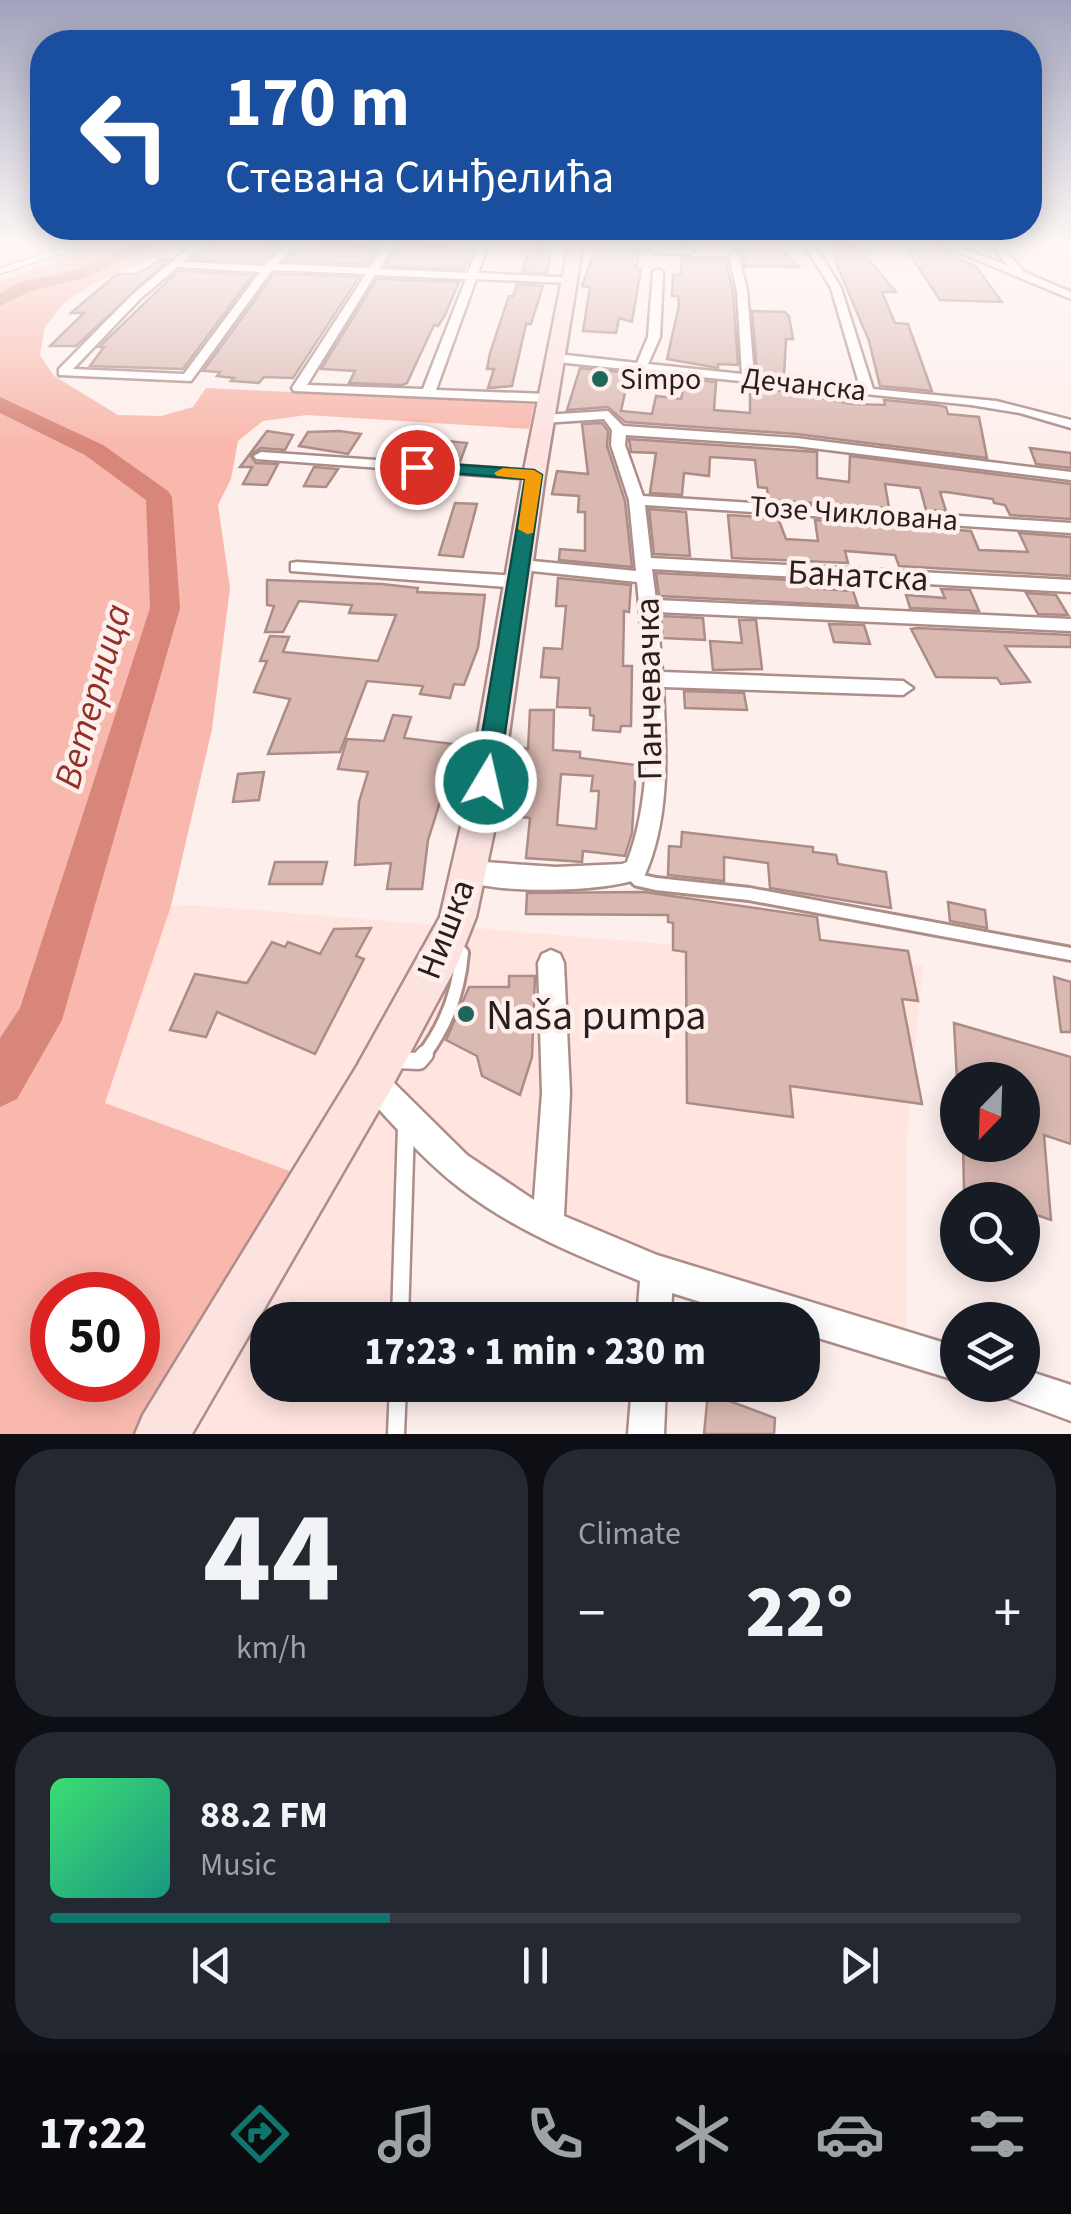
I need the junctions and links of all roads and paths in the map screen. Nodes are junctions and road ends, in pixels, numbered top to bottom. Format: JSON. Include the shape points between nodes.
{"nodes":[{"id":1,"x":125,"y":311,"type":"edge"},
{"id":2,"x":235,"y":311,"type":"edge"},
{"id":3,"x":348,"y":311,"type":"edge"},
{"id":4,"x":459,"y":311,"type":"edge"},
{"id":5,"x":565,"y":311,"type":"edge"},
{"id":6,"x":656,"y":311,"type":"edge"},
{"id":7,"x":743,"y":311,"type":"edge"},
{"id":8,"x":843,"y":311,"type":"edge"},
{"id":9,"x":557,"y":358,"type":"junction"},
{"id":10,"x":642,"y":367,"type":"junction"},
{"id":11,"x":748,"y":378,"type":"junction"},
{"id":12,"x":868,"y":392,"type":"junction"},
{"id":13,"x":428,"y":393,"type":"junction"},
{"id":14,"x":545,"y":408,"type":"junction"},
{"id":15,"x":1071,"y":424,"type":"edge"},
{"id":16,"x":619,"y":430,"type":"junction"},
{"id":17,"x":262,"y":456,"type":"dead end"},
{"id":18,"x":534,"y":475,"type":"junction"},
{"id":19,"x":1071,"y":476,"type":"edge"},
{"id":20,"x":637,"y":500,"type":"junction"},
{"id":21,"x":1071,"y":528,"type":"edge"},
{"id":22,"x":297,"y":566,"type":"dead end"},
{"id":23,"x":645,"y":570,"type":"junction"},
{"id":24,"x":521,"y":573,"type":"junction"},
{"id":25,"x":1071,"y":586,"type":"edge"},
{"id":26,"x":648,"y":606,"type":"junction"},
{"id":27,"x":1071,"y":625,"type":"edge"},
{"id":28,"x":652,"y":679,"type":"junction"},
{"id":29,"x":903,"y":688,"type":"dead end"},
{"id":30,"x":468,"y":872,"type":"junction"},
{"id":31,"x":631,"y":873,"type":"junction"},
{"id":32,"x":1071,"y":954,"type":"edge"},
{"id":33,"x":551,"y":962,"type":"dead end"},
{"id":34,"x":378,"y":1070,"type":"junction"},
{"id":35,"x":406,"y":1118,"type":"junction"},
{"id":36,"x":548,"y":1224,"type":"junction"},
{"id":37,"x":657,"y":1272,"type":"junction"},
{"id":38,"x":401,"y":1302,"type":"edge"},
{"id":39,"x":655,"y":1302,"type":"edge"},
{"id":40,"x":940,"y":1358,"type":"edge"},
{"id":41,"x":1040,"y":1392,"type":"edge"},
{"id":42,"x":397,"y":1402,"type":"edge"},
{"id":43,"x":649,"y":1402,"type":"edge"},
{"id":44,"x":1071,"y":1403,"type":"edge"},
{"id":45,"x":162,"y":1434,"type":"edge"},
{"id":46,"x":396,"y":1434,"type":"edge"},
{"id":47,"x":646,"y":1434,"type":"edge"}],
"edges":[{"from":1,"to":2,"type":"street","via":[[63,372],[184,380]]},
{"from":3,"to":13,"type":"street","via":[[298,388]]},
{"from":4,"to":13,"type":"street"},
{"from":5,"to":9,"type":"main road","name":"Нишка"},
{"from":6,"to":10,"type":"street"},
{"from":7,"to":11,"type":"street"},
{"from":8,"to":12,"type":"street"},
{"from":9,"to":10,"type":"street","name":"Дечанска"},
{"from":9,"to":14,"type":"main road","name":"Нишка"},
{"from":10,"to":11,"type":"street","name":"Дечанска"},
{"from":11,"to":12,"type":"street","name":"Дечанска"},
{"from":12,"to":15,"type":"street","name":"Дечанска","via":[[992,401]]},
{"from":13,"to":14,"type":"street"},
{"from":14,"to":16,"type":"street","via":[[608,415]]},
{"from":14,"to":18,"type":"main road","name":"Нишка"},
{"from":16,"to":19,"type":"street","via":[[758,438]]},
{"from":16,"to":20,"type":"street","name":"Панчевачка"},
{"from":17,"to":18,"type":"street"},
{"from":18,"to":24,"type":"main road","name":"Нишка"},
{"from":20,"to":21,"type":"street","name":"Тозе Чиклована"},
{"from":20,"to":23,"type":"street","name":"Панчевачка"},
{"from":22,"to":24,"type":"street","name":"Банатска"},
{"from":23,"to":24,"type":"street","name":"Банатска"},
{"from":23,"to":25,"type":"street","name":"Банатска"},
{"from":23,"to":26,"type":"street","name":"Панчевачка"},
{"from":24,"to":30,"type":"main road","name":"Нишка"},
{"from":26,"to":27,"type":"street"},
{"from":26,"to":28,"type":"street","name":"Панчевачка"},
{"from":28,"to":29,"type":"street"},
{"from":28,"to":31,"type":"street","name":"Панчевачка","via":[[656,736],[646,846]]},
{"from":30,"to":31,"type":"street","via":[[576,878]]},
{"from":30,"to":34,"type":"main road","name":"Нишка","via":[[448,941]]},
{"from":31,"to":32,"type":"lane","via":[[642,881],[749,894]]},
{"from":33,"to":36,"type":"street","via":[[556,1094]]},
{"from":34,"to":35,"type":"street"},
{"from":34,"to":45,"type":"main road","name":"Нишка"},
{"from":35,"to":36,"type":"street","via":[[486,1189]]},
{"from":35,"to":38,"type":"lane"},
{"from":36,"to":37,"type":"street"},
{"from":37,"to":39,"type":"street"},
{"from":37,"to":40,"type":"street"},
{"from":41,"to":44,"type":"street"},
{"from":42,"to":46,"type":"lane"},
{"from":43,"to":47,"type":"street"}]}
